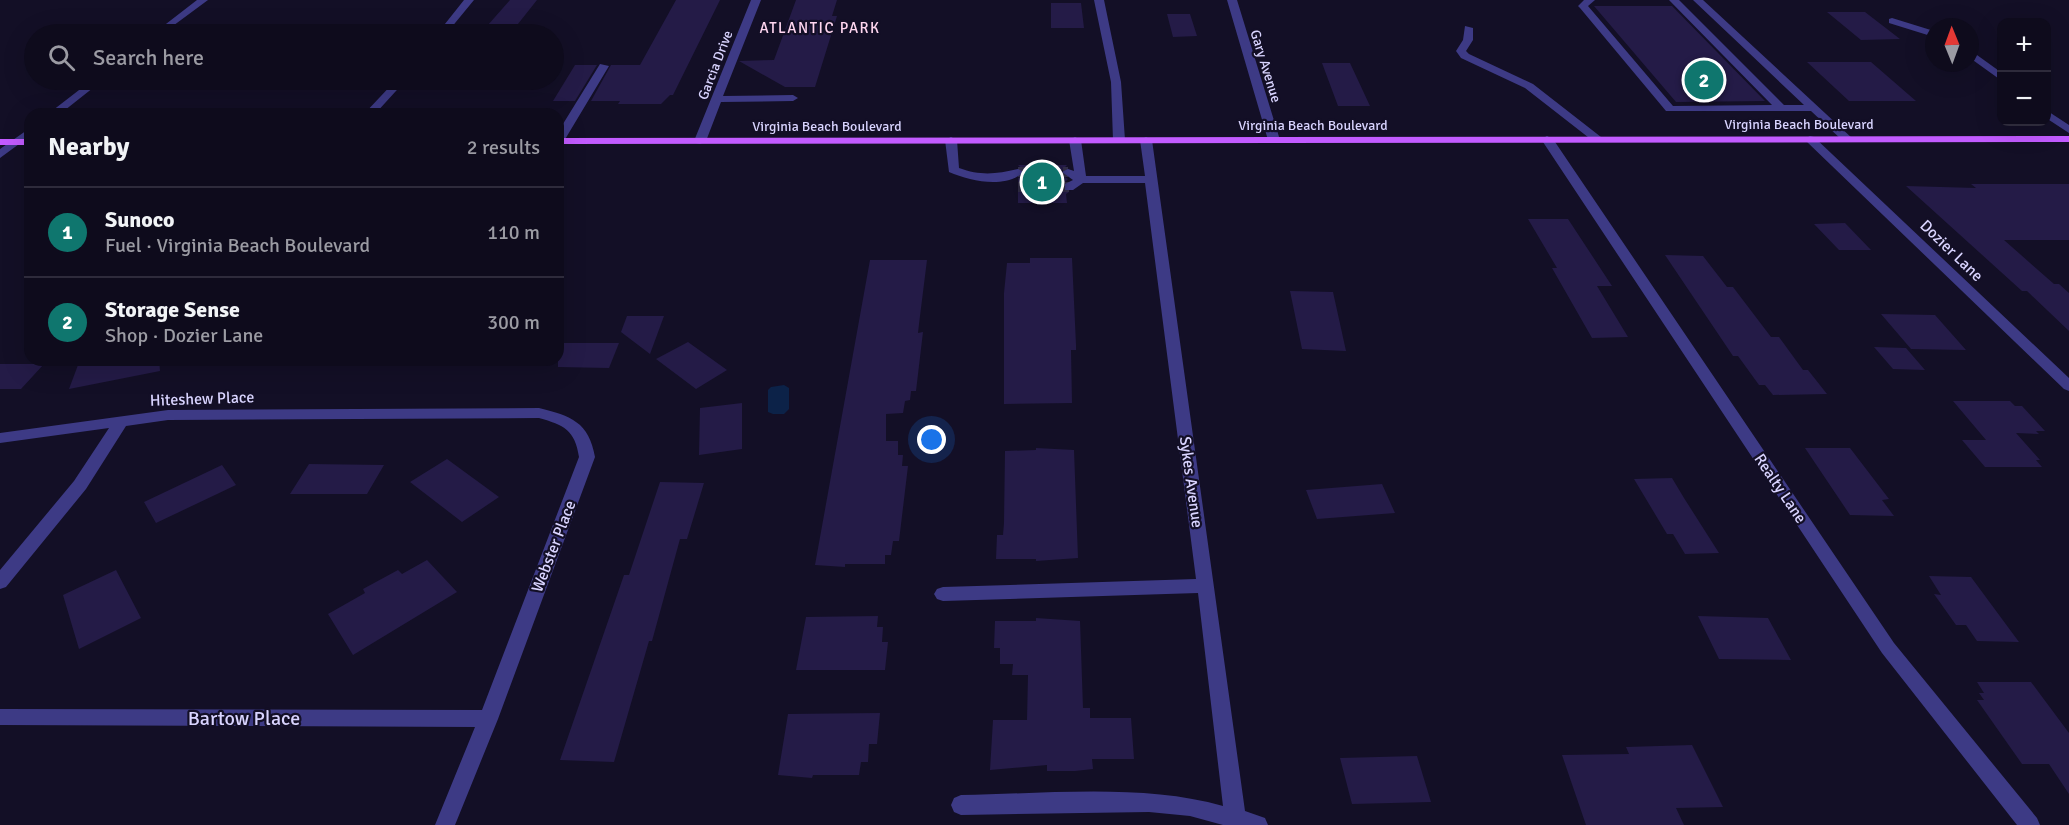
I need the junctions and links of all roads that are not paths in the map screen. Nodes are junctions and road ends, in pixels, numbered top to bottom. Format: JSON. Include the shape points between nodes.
{"nodes":[{"id":1,"x":202,"y":0,"type":"edge"},
{"id":2,"x":470,"y":0,"type":"edge"},
{"id":3,"x":756,"y":0,"type":"edge"},
{"id":4,"x":1100,"y":0,"type":"edge"},
{"id":5,"x":1232,"y":0,"type":"edge"},
{"id":6,"x":1590,"y":0,"type":"edge"},
{"id":7,"x":1674,"y":0,"type":"edge"},
{"id":8,"x":1698,"y":0,"type":"edge"},
{"id":9,"x":1892,"y":21,"type":"dead end"},
{"id":10,"x":170,"y":24,"type":"edge"},
{"id":11,"x":450,"y":24,"type":"edge"},
{"id":12,"x":1468,"y":28,"type":"dead end"},
{"id":13,"x":1925,"y":31,"type":"edge"},
{"id":14,"x":1979,"y":60,"type":"edge"},
{"id":15,"x":604,"y":66,"type":"dead end"},
{"id":16,"x":1997,"y":75,"type":"edge"},
{"id":17,"x":85,"y":90,"type":"edge"},
{"id":18,"x":392,"y":90,"type":"edge"},
{"id":19,"x":716,"y":99,"type":"junction"},
{"id":20,"x":793,"y":99,"type":"dead end"},
{"id":21,"x":61,"y":108,"type":"edge"},
{"id":22,"x":375,"y":108,"type":"edge"},
{"id":23,"x":1781,"y":108,"type":"junction"},
{"id":24,"x":1814,"y":108,"type":"junction"},
{"id":25,"x":2051,"y":117,"type":"edge"},
{"id":26,"x":2069,"y":130,"type":"edge"},
{"id":27,"x":564,"y":131,"type":"edge"},
{"id":28,"x":24,"y":136,"type":"edge"},
{"id":29,"x":1547,"y":139,"type":"junction"},
{"id":30,"x":1597,"y":139,"type":"junction"},
{"id":31,"x":1810,"y":139,"type":"junction"},
{"id":32,"x":1847,"y":139,"type":"junction"},
{"id":33,"x":2069,"y":139,"type":"edge"},
{"id":34,"x":1076,"y":140,"type":"junction"},
{"id":35,"x":1119,"y":140,"type":"junction"},
{"id":36,"x":1146,"y":140,"type":"junction"},
{"id":37,"x":1274,"y":140,"type":"junction"},
{"id":38,"x":564,"y":141,"type":"edge"},
{"id":39,"x":700,"y":141,"type":"junction"},
{"id":40,"x":951,"y":141,"type":"junction"},
{"id":41,"x":0,"y":142,"type":"edge"},
{"id":42,"x":16,"y":142,"type":"junction"},
{"id":43,"x":24,"y":142,"type":"edge"},
{"id":44,"x":0,"y":155,"type":"edge"},
{"id":45,"x":1018,"y":172,"type":"tunnel mouth"},
{"id":46,"x":1068,"y":172,"type":"tunnel mouth"},
{"id":47,"x":1150,"y":179,"type":"junction"},
{"id":48,"x":999,"y":180,"type":"junction"},
{"id":49,"x":1081,"y":180,"type":"junction"},
{"id":50,"x":1018,"y":187,"type":"tunnel mouth"},
{"id":51,"x":1068,"y":187,"type":"tunnel mouth"},
{"id":52,"x":2069,"y":386,"type":"edge"},
{"id":53,"x":407,"y":414,"type":"joint"},
{"id":54,"x":122,"y":420,"type":"junction"},
{"id":55,"x":0,"y":438,"type":"edge"},
{"id":56,"x":0,"y":582,"type":"edge"},
{"id":57,"x":1206,"y":586,"type":"junction"},
{"id":58,"x":943,"y":594,"type":"dead end"},
{"id":59,"x":0,"y":717,"type":"edge"},
{"id":60,"x":488,"y":719,"type":"junction"},
{"id":61,"x":961,"y":805,"type":"dead end"},
{"id":62,"x":1236,"y":821,"type":"edge"},
{"id":63,"x":445,"y":825,"type":"edge"},
{"id":64,"x":1258,"y":825,"type":"edge"},
{"id":65,"x":2030,"y":825,"type":"edge"}],
"edges":[{"from":1,"to":10,"type":"street"},
{"from":2,"to":11,"type":"street"},
{"from":3,"to":19,"type":"street","name":"Garcia Drive"},
{"from":4,"to":35,"type":"street","via":[[1117,83]]},
{"from":5,"to":37,"type":"street","name":"Gary Avenue"},
{"from":6,"to":23,"type":"street","via":[[1583,6],[1670,109]]},
{"from":7,"to":23,"type":"street"},
{"from":8,"to":24,"type":"street"},
{"from":9,"to":13,"type":"street"},
{"from":12,"to":30,"type":"street","via":[[1468,40],[1461,51],[1466,56],[1529,86]]},
{"from":14,"to":16,"type":"street"},
{"from":15,"to":27,"type":"street"},
{"from":17,"to":21,"type":"street"},
{"from":18,"to":22,"type":"street"},
{"from":19,"to":20,"type":"street"},
{"from":19,"to":39,"type":"street","name":"Garcia Drive"},
{"from":23,"to":24,"type":"street"},
{"from":24,"to":32,"type":"street"},
{"from":25,"to":26,"type":"street"},
{"from":28,"to":42,"type":"street"},
{"from":29,"to":30,"type":"main road","name":"Virginia Beach Boulevard"},
{"from":29,"to":37,"type":"main road","name":"Virginia Beach Boulevard"},
{"from":29,"to":65,"type":"street","name":"Realty Lane","via":[[1888,648]]},
{"from":30,"to":31,"type":"main road","name":"Virginia Beach Boulevard"},
{"from":31,"to":32,"type":"main road","name":"Virginia Beach Boulevard"},
{"from":31,"to":52,"type":"street","name":"Dozier Lane"},
{"from":32,"to":33,"type":"main road","name":"Virginia Beach Boulevard"},
{"from":34,"to":35,"type":"main road","name":"Virginia Beach Boulevard"},
{"from":34,"to":40,"type":"main road","name":"Virginia Beach Boulevard"},
{"from":34,"to":49,"type":"street"},
{"from":35,"to":36,"type":"main road","name":"Virginia Beach Boulevard"},
{"from":36,"to":37,"type":"main road","name":"Virginia Beach Boulevard"},
{"from":36,"to":47,"type":"street","name":"Sykes Avenue"},
{"from":38,"to":39,"type":"main road","name":"Virginia Beach Boulevard"},
{"from":39,"to":40,"type":"main road","name":"Virginia Beach Boulevard"},
{"from":40,"to":48,"type":"street","via":[[953,170],[971,177]]},
{"from":41,"to":42,"type":"main road"},
{"from":42,"to":43,"type":"main road"},
{"from":42,"to":44,"type":"street"},
{"from":45,"to":48,"type":"street"},
{"from":46,"to":49,"type":"street"},
{"from":47,"to":49,"type":"street"},
{"from":47,"to":57,"type":"street","name":"Sykes Avenue"},
{"from":48,"to":50,"type":"street"},
{"from":49,"to":51,"type":"street"},
{"from":53,"to":54,"type":"street","name":"Hiteshew Place","via":[[188,414]]},
{"from":53,"to":60,"type":"street","name":"Webster Place","via":[[539,413],[562,419],[577,428],[586,441],[587,457]]},
{"from":54,"to":55,"type":"street","name":"Hiteshew Place"},
{"from":54,"to":56,"type":"street","via":[[80,485]]},
{"from":57,"to":58,"type":"street"},
{"from":57,"to":62,"type":"street","name":"Sykes Avenue"},
{"from":59,"to":60,"type":"street","name":"Bartow Place"},
{"from":60,"to":63,"type":"street","name":"Webster Place"},
{"from":61,"to":62,"type":"street","via":[[1149,802],[1190,806]]},
{"from":62,"to":64,"type":"street"}]}
